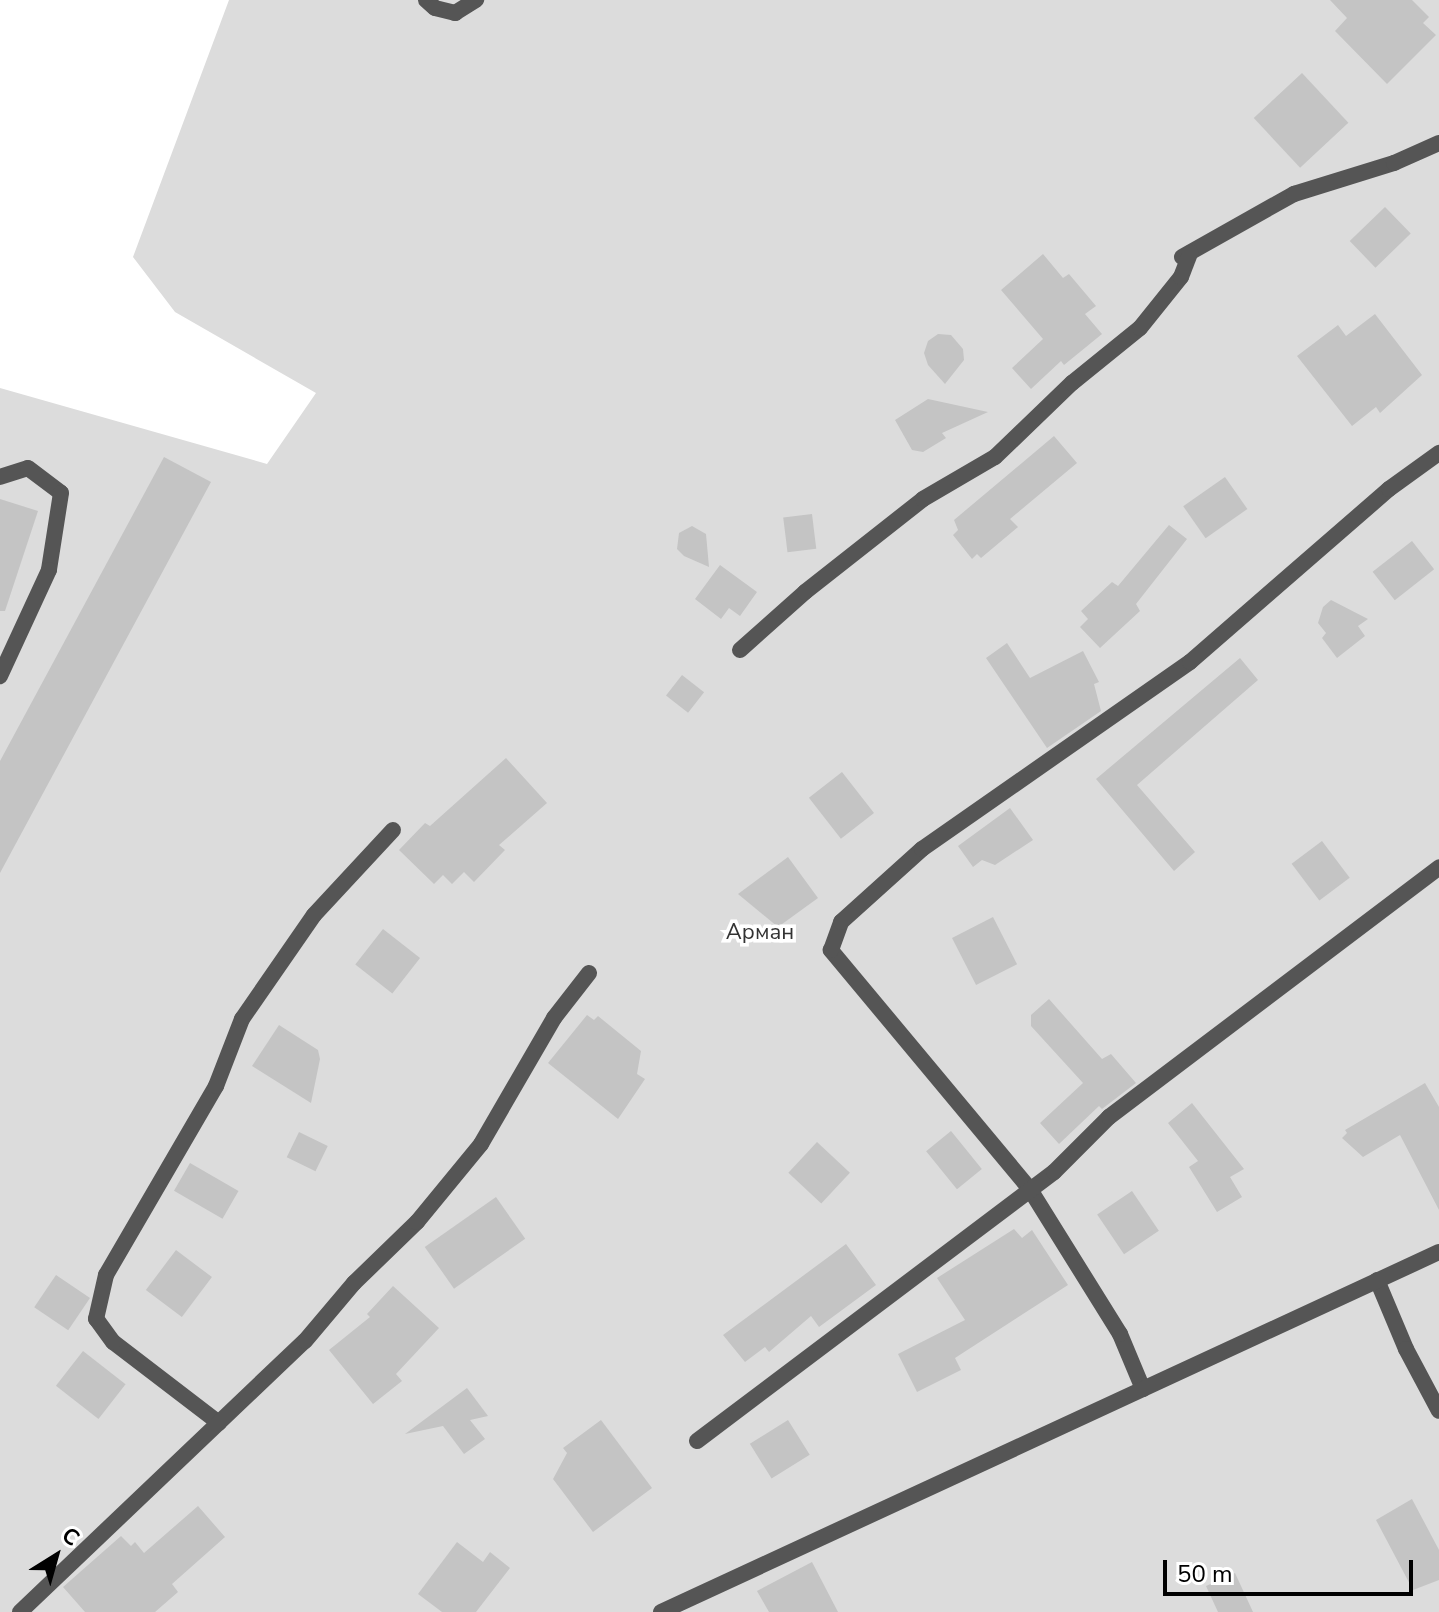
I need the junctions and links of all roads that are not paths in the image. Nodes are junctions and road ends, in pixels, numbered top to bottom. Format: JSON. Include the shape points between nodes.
{"nodes":[{"id":1,"x":426,"y":0,"type":"edge"},
{"id":2,"x":476,"y":0,"type":"edge"},
{"id":3,"x":1439,"y":143,"type":"edge"},
{"id":4,"x":1439,"y":453,"type":"edge"},
{"id":5,"x":0,"y":477,"type":"edge"},
{"id":6,"x":740,"y":650,"type":"dead end"},
{"id":7,"x":0,"y":676,"type":"edge"},
{"id":8,"x":393,"y":830,"type":"dead end"},
{"id":9,"x":1439,"y":867,"type":"edge"},
{"id":10,"x":589,"y":973,"type":"dead end"},
{"id":11,"x":1029,"y":1188,"type":"junction"},
{"id":12,"x":1439,"y":1252,"type":"edge"},
{"id":13,"x":1377,"y":1280,"type":"junction"},
{"id":14,"x":1143,"y":1389,"type":"junction"},
{"id":15,"x":1439,"y":1411,"type":"edge"},
{"id":16,"x":219,"y":1423,"type":"junction"},
{"id":17,"x":697,"y":1441,"type":"dead end"},
{"id":18,"x":20,"y":1612,"type":"edge"},
{"id":19,"x":661,"y":1612,"type":"edge"}],
"edges":[{"from":1,"to":2,"type":"street","via":[[455,13]]},
{"from":3,"to":6,"type":"street","via":[[1294,194],[1184,256],[1181,277],[1140,328],[1072,383],[995,457],[923,499]]},
{"from":4,"to":11,"type":"street","via":[[1389,489],[1190,662],[922,849],[841,922],[831,950]]},
{"from":5,"to":7,"type":"street","via":[[28,468],[61,493],[49,570]]},
{"from":8,"to":16,"type":"street","via":[[314,915],[242,1019],[216,1086],[106,1275],[96,1319],[113,1342]]},
{"from":9,"to":11,"type":"street","via":[[1109,1117],[1054,1172]]},
{"from":10,"to":16,"type":"street","via":[[554,1018],[481,1144],[417,1222]]},
{"from":11,"to":14,"type":"street","via":[[1120,1334]]},
{"from":11,"to":17,"type":"street"},
{"from":12,"to":13,"type":"street"},
{"from":13,"to":14,"type":"street"},
{"from":13,"to":15,"type":"street"},
{"from":14,"to":19,"type":"street"},
{"from":16,"to":18,"type":"street"}]}
